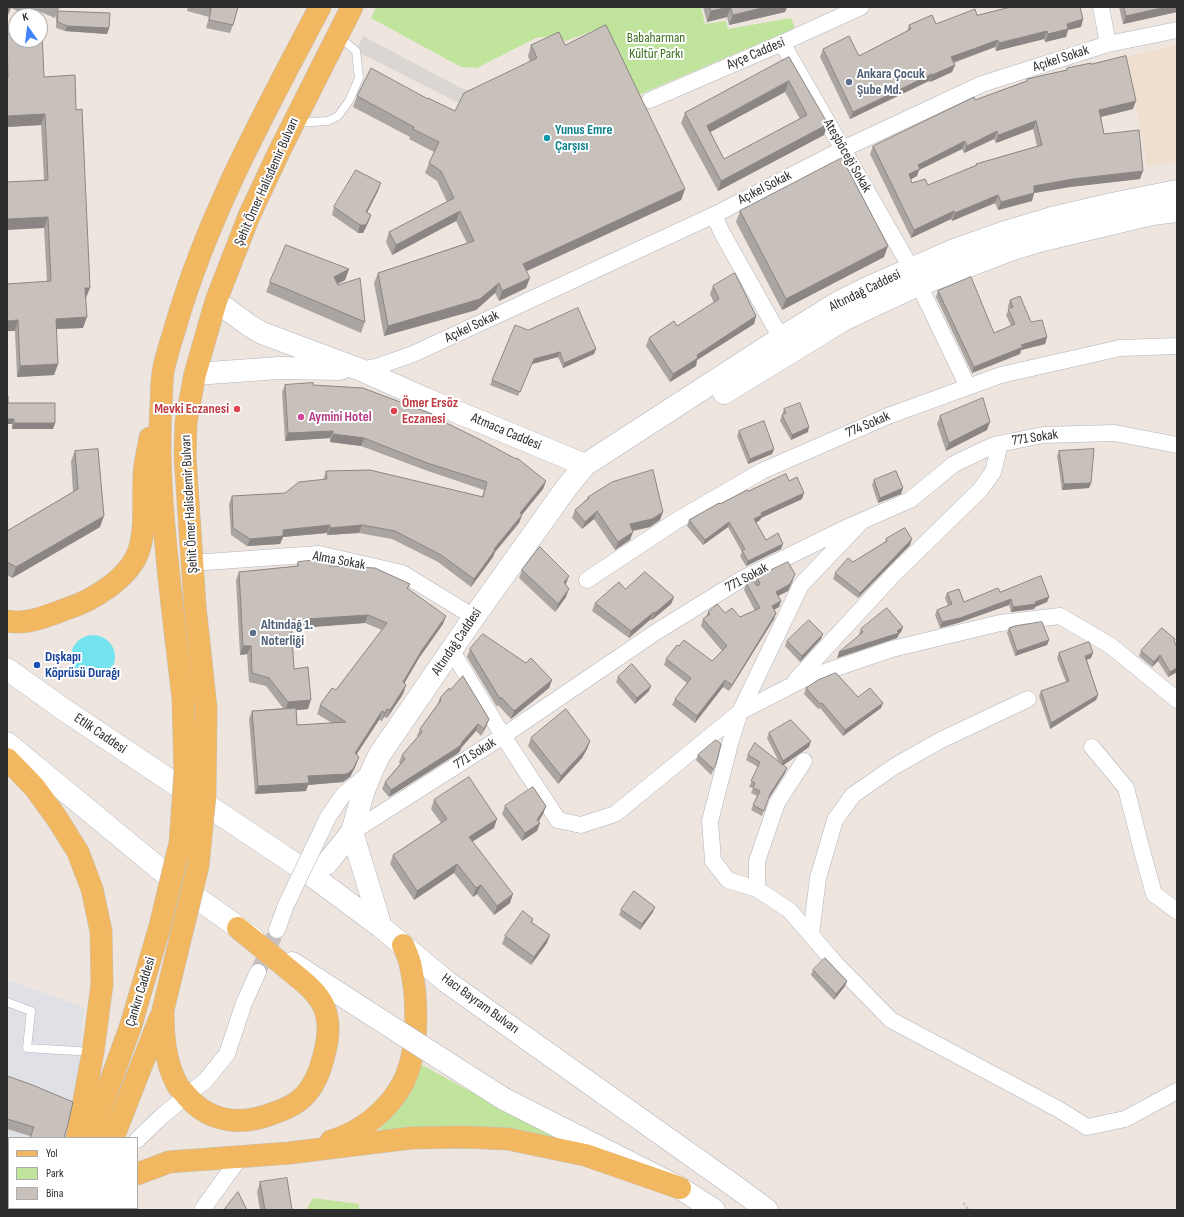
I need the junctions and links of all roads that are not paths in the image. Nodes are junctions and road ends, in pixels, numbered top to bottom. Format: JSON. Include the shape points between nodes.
{"nodes":[{"id":1,"x":320,"y":7,"type":"edge"},
{"id":2,"x":352,"y":7,"type":"edge"},
{"id":3,"x":861,"y":7,"type":"edge"},
{"id":4,"x":1101,"y":7,"type":"edge"},
{"id":5,"x":1177,"y":30,"type":"edge"},
{"id":6,"x":337,"y":36,"type":"junction"},
{"id":7,"x":782,"y":43,"type":"junction"},
{"id":8,"x":1108,"y":44,"type":"junction"},
{"id":9,"x":650,"y":100,"type":"dead end"},
{"id":10,"x":293,"y":124,"type":"junction"},
{"id":11,"x":843,"y":149,"type":"junction"},
{"id":12,"x":1177,"y":191,"type":"edge"},
{"id":13,"x":1177,"y":211,"type":"edge"},
{"id":14,"x":714,"y":214,"type":"junction"},
{"id":15,"x":916,"y":276,"type":"junction"},
{"id":16,"x":216,"y":300,"type":"junction"},
{"id":17,"x":781,"y":338,"type":"junction"},
{"id":18,"x":1177,"y":346,"type":"edge"},
{"id":19,"x":164,"y":368,"type":"junction"},
{"id":20,"x":361,"y":370,"type":"junction"},
{"id":21,"x":195,"y":374,"type":"junction"},
{"id":22,"x":968,"y":387,"type":"junction"},
{"id":23,"x":1000,"y":444,"type":"junction"},
{"id":24,"x":1176,"y":445,"type":"edge"},
{"id":25,"x":585,"y":465,"type":"junction"},
{"id":26,"x":862,"y":521,"type":"junction"},
{"id":27,"x":192,"y":563,"type":"junction"},
{"id":28,"x":587,"y":580,"type":"dead end"},
{"id":29,"x":474,"y":617,"type":"junction"},
{"id":30,"x":7,"y":621,"type":"edge"},
{"id":31,"x":452,"y":650,"type":"junction"},
{"id":32,"x":7,"y":669,"type":"edge"},
{"id":33,"x":792,"y":685,"type":"junction"},
{"id":34,"x":1028,"y":699,"type":"dead end"},
{"id":35,"x":1177,"y":700,"type":"edge"},
{"id":36,"x":740,"y":712,"type":"junction"},
{"id":37,"x":503,"y":736,"type":"junction"},
{"id":38,"x":7,"y":744,"type":"edge"},
{"id":39,"x":1092,"y":747,"type":"dead end"},
{"id":40,"x":7,"y":759,"type":"edge"},
{"id":41,"x":804,"y":761,"type":"dead end"},
{"id":42,"x":371,"y":772,"type":"junction"},
{"id":43,"x":194,"y":797,"type":"joint"},
{"id":44,"x":352,"y":832,"type":"junction"},
{"id":45,"x":180,"y":843,"type":"joint"},
{"id":46,"x":198,"y":866,"type":"joint"},
{"id":47,"x":307,"y":872,"type":"junction"},
{"id":48,"x":757,"y":889,"type":"junction"},
{"id":49,"x":1177,"y":911,"type":"edge"},
{"id":50,"x":382,"y":927,"type":"junction"},
{"id":51,"x":238,"y":928,"type":"junction"},
{"id":52,"x":277,"y":930,"type":"tunnel mouth"},
{"id":53,"x":811,"y":935,"type":"junction"},
{"id":54,"x":403,"y":945,"type":"junction"},
{"id":55,"x":258,"y":972,"type":"tunnel mouth"},
{"id":56,"x":7,"y":1002,"type":"edge"},
{"id":57,"x":163,"y":1010,"type":"junction"},
{"id":58,"x":93,"y":1052,"type":"junction"},
{"id":59,"x":1177,"y":1091,"type":"edge"},
{"id":60,"x":187,"y":1096,"type":"junction"},
{"id":61,"x":78,"y":1137,"type":"edge"},
{"id":62,"x":90,"y":1137,"type":"edge"},
{"id":63,"x":113,"y":1137,"type":"edge"},
{"id":64,"x":138,"y":1139,"type":"edge"},
{"id":65,"x":290,"y":1153,"type":"junction"},
{"id":66,"x":241,"y":1156,"type":"junction"},
{"id":67,"x":138,"y":1174,"type":"edge"},
{"id":68,"x":680,"y":1188,"type":"junction"},
{"id":69,"x":202,"y":1210,"type":"edge"},
{"id":70,"x":714,"y":1210,"type":"edge"},
{"id":71,"x":766,"y":1210,"type":"edge"}],
"edges":[{"from":1,"to":19,"type":"main road","name":"Şehit Ömer Halisdemir Bulvarı","via":[[223,198],[200,252]]},
{"from":2,"to":6,"type":"main road","name":"Şehit Ömer Halisdemir Bulvarı"},
{"from":3,"to":7,"type":"street","name":"Ayçe Caddesi"},
{"from":4,"to":8,"type":"street"},
{"from":5,"to":8,"type":"street","name":"Açıkel Sokak"},
{"from":6,"to":10,"type":"main road","name":"Şehit Ömer Halisdemir Bulvarı"},
{"from":6,"to":10,"type":"lane","via":[[356,51],[359,78],[349,101],[338,116],[328,122]]},
{"from":7,"to":9,"type":"street","name":"Ayçe Caddesi"},
{"from":7,"to":11,"type":"street","name":"Ateşböceği Sokak"},
{"from":8,"to":11,"type":"street","name":"Açıkel Sokak","via":[[982,84]]},
{"from":10,"to":16,"type":"main road","name":"Şehit Ömer Halisdemir Bulvarı","via":[[249,216]]},
{"from":11,"to":14,"type":"street","name":"Açıkel Sokak"},
{"from":11,"to":15,"type":"street","name":"Ateşböceği Sokak"},
{"from":12,"to":15,"type":"main road","name":"Altındağ Caddesi","via":[[1024,226],[954,250]]},
{"from":13,"to":15,"type":"main road","name":"Altındağ Caddesi","via":[[1152,214],[1039,240]]},
{"from":14,"to":17,"type":"street"},
{"from":14,"to":20,"type":"street","name":"Açıkel Sokak","via":[[413,354]]},
{"from":15,"to":17,"type":"main road","name":"Altındağ Caddesi","via":[[839,302]]},
{"from":15,"to":22,"type":"street","name":"Ateşböceği Sokak"},
{"from":15,"to":25,"type":"main road","name":"Altındağ Caddesi","via":[[644,442],[619,454]]},
{"from":16,"to":20,"type":"main road","name":"Atmaca Caddesi","via":[[262,333]]},
{"from":16,"to":21,"type":"main road","name":"Şehit Ömer Halisdemir Bulvarı"},
{"from":17,"to":25,"type":"main road","name":"Altındağ Caddesi"},
{"from":18,"to":22,"type":"street","name":"774 Sokak","via":[[1120,348],[1001,375]]},
{"from":19,"to":30,"type":"main road","via":[[144,475],[141,539],[139,551],[132,563],[122,575],[93,598],[77,606],[24,622]]},
{"from":19,"to":45,"type":"main road","name":"Şehit Ömer Halisdemir Bulvarı","bridge":true,"via":[[160,471],[183,699],[185,774]]},
{"from":20,"to":21,"type":"main road","name":"Atmaca Caddesi","via":[[279,368]]},
{"from":20,"to":25,"type":"main road","name":"Atmaca Caddesi"},
{"from":21,"to":27,"type":"main road","name":"Şehit Ömer Halisdemir Bulvarı","via":[[186,422],[185,456]]},
{"from":22,"to":28,"type":"street","name":"774 Sokak","via":[[888,416],[762,471],[676,521]]},
{"from":23,"to":24,"type":"street","name":"771 Sokak","via":[[1043,434],[1115,433]]},
{"from":23,"to":26,"type":"street","name":"771 Sokak","via":[[954,464],[910,500]]},
{"from":23,"to":33,"type":"street","via":[[993,472],[980,490],[893,575]]},
{"from":25,"to":29,"type":"main road","name":"Altındağ Caddesi","via":[[570,482]]},
{"from":26,"to":36,"type":"street","via":[[801,585]]},
{"from":26,"to":37,"type":"street","name":"771 Sokak","via":[[740,580],[656,632]]},
{"from":27,"to":29,"type":"street","name":"Alma Sokak","via":[[318,554],[402,573]]},
{"from":27,"to":46,"type":"main road","name":"Şehit Ömer Halisdemir Bulvarı","bridge":true,"via":[[206,708],[205,795]]},
{"from":29,"to":31,"type":"main road","name":"Altındağ Caddesi"},
{"from":31,"to":37,"type":"street"},
{"from":31,"to":42,"type":"main road","name":"Altındağ Caddesi","via":[[388,742]]},
{"from":32,"to":43,"type":"main road","name":"Etlik Caddesi"},
{"from":33,"to":35,"type":"street","via":[[892,649],[1000,623],[1060,616],[1111,646]]},
{"from":33,"to":36,"type":"street"},
{"from":34,"to":53,"type":"street","via":[[941,740],[895,766],[853,796],[836,820],[818,878]]},
{"from":36,"to":37,"type":"street","via":[[615,814],[581,825],[558,820]]},
{"from":36,"to":48,"type":"street","via":[[730,740],[710,821],[713,861],[728,880]]},
{"from":37,"to":44,"type":"street","name":"771 Sokak"},
{"from":38,"to":51,"type":"main road","via":[[179,885]]},
{"from":39,"to":49,"type":"street","via":[[1126,788],[1154,894]]},
{"from":40,"to":58,"type":"main road","via":[[35,788],[56,817],[78,852],[92,889],[101,931],[102,984]]},
{"from":41,"to":48,"type":"street","via":[[777,803],[757,861]]},
{"from":42,"to":44,"type":"main road","name":"Altındağ Caddesi"},
{"from":42,"to":52,"type":"street","bridge":true,"via":[[344,794],[328,816]]},
{"from":43,"to":47,"type":"main road","name":"Hacı Bayram Bulvarı"},
{"from":44,"to":47,"type":"main road","name":"Altındağ Caddesi","via":[[326,864]]},
{"from":44,"to":50,"type":"main road"},
{"from":45,"to":62,"type":"main road","name":"Çankırı Caddesi","bridge":true,"via":[[160,926],[131,1025]]},
{"from":46,"to":57,"type":"main road","name":"Çankırı Caddesi","bridge":true},
{"from":47,"to":50,"type":"main road","name":"Hacı Bayram Bulvarı"},
{"from":48,"to":53,"type":"street","via":[[789,910]]},
{"from":50,"to":54,"type":"main road","name":"Hacı Bayram Bulvarı"},
{"from":51,"to":60,"type":"main road","via":[[314,991],[324,1007],[329,1025],[322,1066],[314,1083],[301,1099],[262,1118],[226,1120],[193,1104]]},
{"from":51,"to":68,"type":"main road","bridge":true,"via":[[504,1099]]},
{"from":53,"to":59,"type":"street","via":[[891,1020],[1087,1126],[1125,1119]]},
{"from":54,"to":65,"type":"main road","via":[[411,966],[416,997],[416,1024],[412,1058],[403,1082],[390,1104],[366,1125],[346,1136]]},
{"from":54,"to":71,"type":"main road","name":"Hacı Bayram Bulvarı","via":[[447,982]]},
{"from":55,"to":60,"type":"street","via":[[244,1003],[227,1054],[206,1080]]},
{"from":56,"to":58,"type":"lane","via":[[31,1010],[27,1048]]},
{"from":57,"to":60,"type":"main road","via":[[164,1040],[169,1064],[179,1086]]},
{"from":57,"to":63,"type":"main road","name":"Çankırı Caddesi"},
{"from":58,"to":61,"type":"main road"},
{"from":60,"to":64,"type":"street"},
{"from":65,"to":66,"type":"main road"},
{"from":65,"to":68,"type":"main road","via":[[411,1138],[508,1139],[585,1155]]},
{"from":66,"to":67,"type":"main road","via":[[169,1162]]},
{"from":66,"to":69,"type":"street"},
{"from":68,"to":70,"type":"main road"}]}
